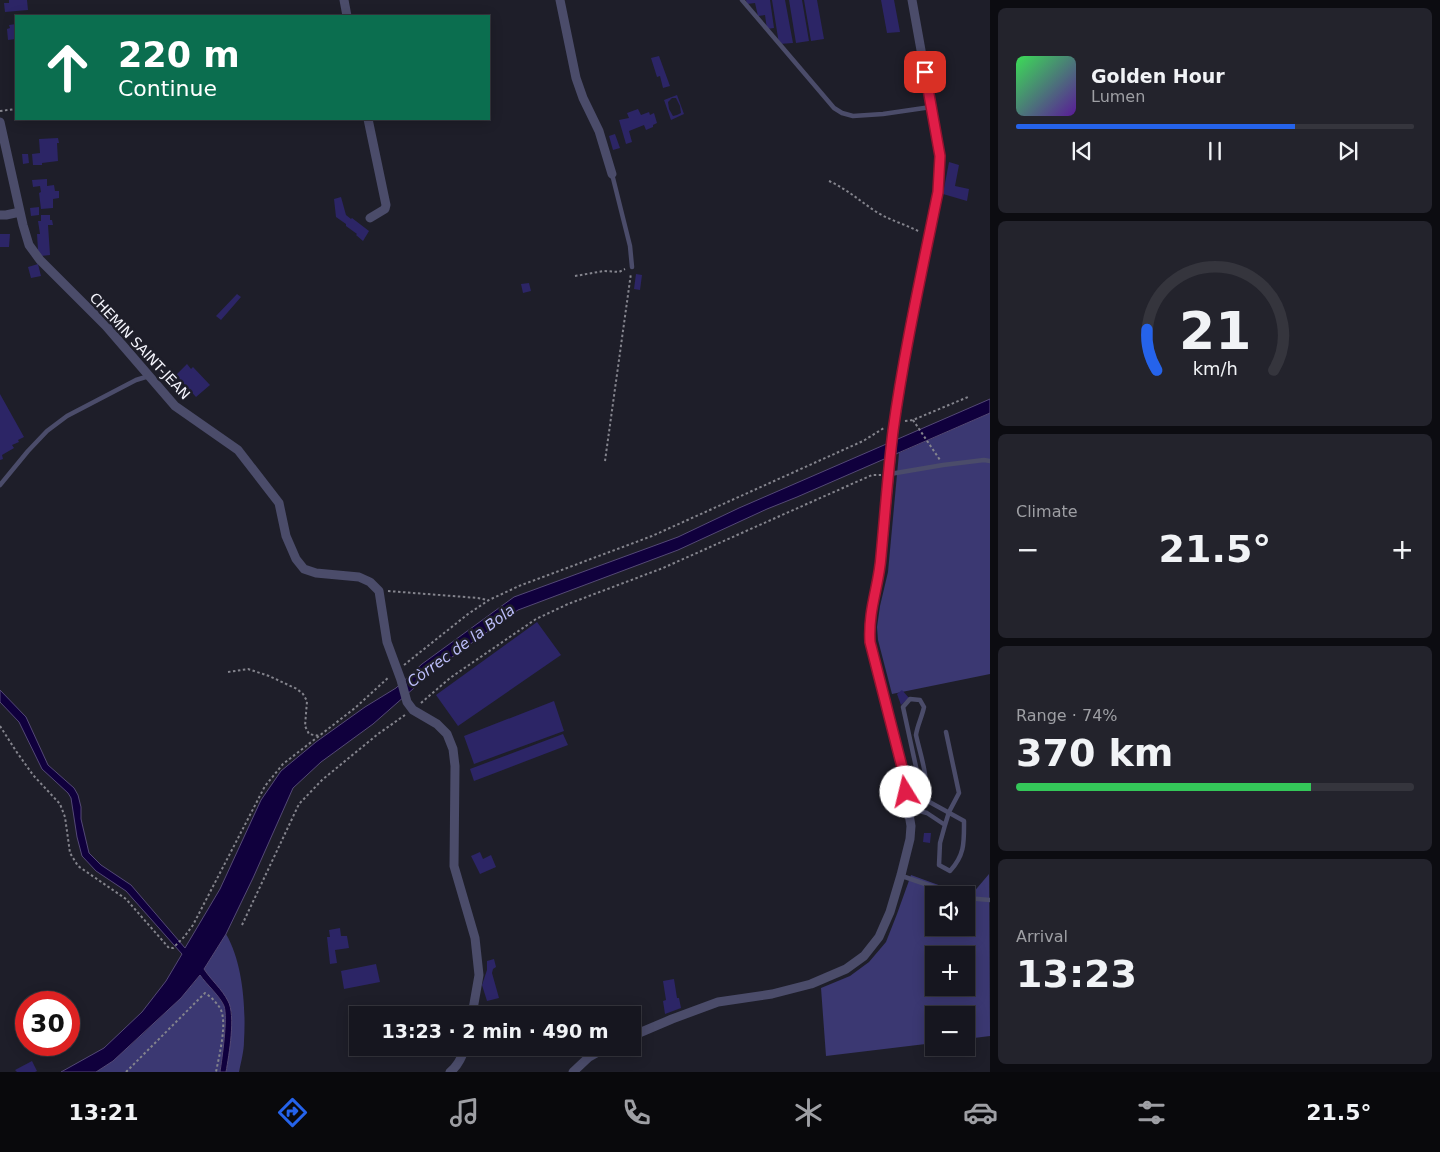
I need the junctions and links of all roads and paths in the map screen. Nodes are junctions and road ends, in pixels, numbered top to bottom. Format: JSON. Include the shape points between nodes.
{"nodes":[{"id":1,"x":344,"y":0,"type":"edge"},
{"id":2,"x":560,"y":0,"type":"edge"},
{"id":3,"x":742,"y":0,"type":"edge"},
{"id":4,"x":912,"y":0,"type":"edge"},
{"id":5,"x":347,"y":15,"type":"edge"},
{"id":6,"x":931,"y":107,"type":"junction"},
{"id":7,"x":15,"y":109,"type":"edge"},
{"id":8,"x":0,"y":111,"type":"edge"},
{"id":9,"x":368,"y":120,"type":"edge"},
{"id":10,"x":0,"y":122,"type":"edge"},
{"id":11,"x":612,"y":174,"type":"joint"},
{"id":12,"x":829,"y":181,"type":"dead end"},
{"id":13,"x":20,"y":212,"type":"junction"},
{"id":14,"x":0,"y":215,"type":"edge"},
{"id":15,"x":370,"y":218,"type":"dead end"},
{"id":16,"x":929,"y":237,"type":"junction"},
{"id":17,"x":632,"y":267,"type":"junction"},
{"id":18,"x":575,"y":276,"type":"dead end"},
{"id":19,"x":149,"y":376,"type":"junction"},
{"id":20,"x":968,"y":397,"type":"dead end"},
{"id":21,"x":913,"y":420,"type":"junction"},
{"id":22,"x":894,"y":426,"type":"junction"},
{"id":23,"x":605,"y":461,"type":"dead end"},
{"id":24,"x":990,"y":461,"type":"edge"},
{"id":25,"x":943,"y":465,"type":"junction"},
{"id":26,"x":889,"y":472,"type":"junction"},
{"id":27,"x":0,"y":485,"type":"edge"},
{"id":28,"x":379,"y":590,"type":"junction"},
{"id":29,"x":489,"y":600,"type":"junction"},
{"id":30,"x":397,"y":670,"type":"junction"},
{"id":31,"x":228,"y":672,"type":"dead end"},
{"id":32,"x":413,"y":710,"type":"junction"},
{"id":33,"x":0,"y":726,"type":"edge"},
{"id":34,"x":946,"y":732,"type":"dead end"},
{"id":35,"x":319,"y":736,"type":"junction"},
{"id":36,"x":924,"y":799,"type":"junction"},
{"id":37,"x":908,"y":808,"type":"junction"},
{"id":38,"x":949,"y":812,"type":"junction"},
{"id":39,"x":945,"y":825,"type":"junction"},
{"id":40,"x":901,"y":875,"type":"junction"},
{"id":41,"x":932,"y":886,"type":"edge"},
{"id":42,"x":975,"y":899,"type":"edge"},
{"id":43,"x":990,"y":900,"type":"edge"},
{"id":44,"x":242,"y":925,"type":"dead end"},
{"id":45,"x":473,"y":1006,"type":"edge"},
{"id":46,"x":641,"y":1032,"type":"edge"},
{"id":47,"x":463,"y":1056,"type":"edge"},
{"id":48,"x":591,"y":1056,"type":"edge"},
{"id":49,"x":126,"y":1072,"type":"edge"},
{"id":50,"x":216,"y":1072,"type":"edge"},
{"id":51,"x":450,"y":1072,"type":"edge"},
{"id":52,"x":573,"y":1072,"type":"edge"}],
"edges":[{"from":1,"to":5,"type":"street"},
{"from":2,"to":11,"type":"street","via":[[576,78],[599,131]]},
{"from":3,"to":6,"type":"lane","via":[[842,114],[883,114]]},
{"from":4,"to":6,"type":"street"},
{"from":6,"to":16,"type":"street","via":[[940,156],[940,177]]},
{"from":7,"to":8,"type":"path"},
{"from":9,"to":15,"type":"street","via":[[386,205]]},
{"from":10,"to":13,"type":"street","name":"CHEMIN SAINT-JEAN"},
{"from":11,"to":17,"type":"lane"},
{"from":12,"to":16,"type":"path","via":[[901,225]]},
{"from":13,"to":14,"type":"street"},
{"from":13,"to":19,"type":"street","name":"CHEMIN SAINT-JEAN","via":[[29,244],[40,260],[106,326]]},
{"from":16,"to":22,"type":"street","via":[[911,320]]},
{"from":17,"to":18,"type":"path","via":[[619,272]]},
{"from":17,"to":23,"type":"path"},
{"from":19,"to":27,"type":"lane","via":[[67,416],[28,451]]},
{"from":19,"to":28,"type":"street","name":"CHEMIN SAINT-JEAN","via":[[175,406],[238,450],[279,503],[286,536],[304,569],[359,577]]},
{"from":20,"to":21,"type":"path"},
{"from":21,"to":22,"type":"path"},
{"from":21,"to":25,"type":"path"},
{"from":22,"to":26,"type":"street"},
{"from":22,"to":29,"type":"path","via":[[889,425],[863,441],[652,536]]},
{"from":24,"to":25,"type":"lane"},
{"from":25,"to":26,"type":"lane"},
{"from":26,"to":32,"type":"path","via":[[872,475],[663,568],[536,619],[450,678]]},
{"from":26,"to":37,"type":"street","via":[[880,570],[869,627],[902,767]]},
{"from":28,"to":29,"type":"path"},
{"from":28,"to":30,"type":"street","via":[[387,642]]},
{"from":29,"to":30,"type":"path"},
{"from":30,"to":32,"type":"street","via":[[406,702]]},
{"from":30,"to":35,"type":"path"},
{"from":31,"to":35,"type":"path","via":[[248,669],[296,689],[307,701],[305,726],[309,734]]},
{"from":32,"to":44,"type":"path","via":[[322,780],[299,804]]},
{"from":32,"to":45,"type":"street","via":[[437,724],[447,734],[453,749],[454,866],[475,938],[478,976]]},
{"from":33,"to":35,"type":"path","via":[[33,775],[60,804],[70,853],[78,866],[126,899],[169,948],[173,948],[193,925],[265,786],[283,764]]},
{"from":34,"to":38,"type":"lane","via":[[959,793]]},
{"from":36,"to":37,"type":"lane"},
{"from":36,"to":37,"type":"lane","via":[[926,780],[916,730],[924,707],[920,700],[910,699],[903,707],[921,790]]},
{"from":36,"to":38,"type":"lane"},
{"from":37,"to":39,"type":"lane","via":[[926,812]]},
{"from":37,"to":40,"type":"street","via":[[910,839]]},
{"from":38,"to":39,"type":"lane"},
{"from":38,"to":39,"type":"lane","via":[[964,821],[964,846],[958,862],[950,871],[939,865]]},
{"from":40,"to":41,"type":"lane"},
{"from":40,"to":46,"type":"street","via":[[879,937],[864,956],[846,969],[772,994],[718,1002]]},
{"from":42,"to":43,"type":"lane"},
{"from":47,"to":51,"type":"street"},
{"from":48,"to":52,"type":"street"},
{"from":49,"to":50,"type":"path","via":[[206,993],[220,1009],[222,1018]]}]}
